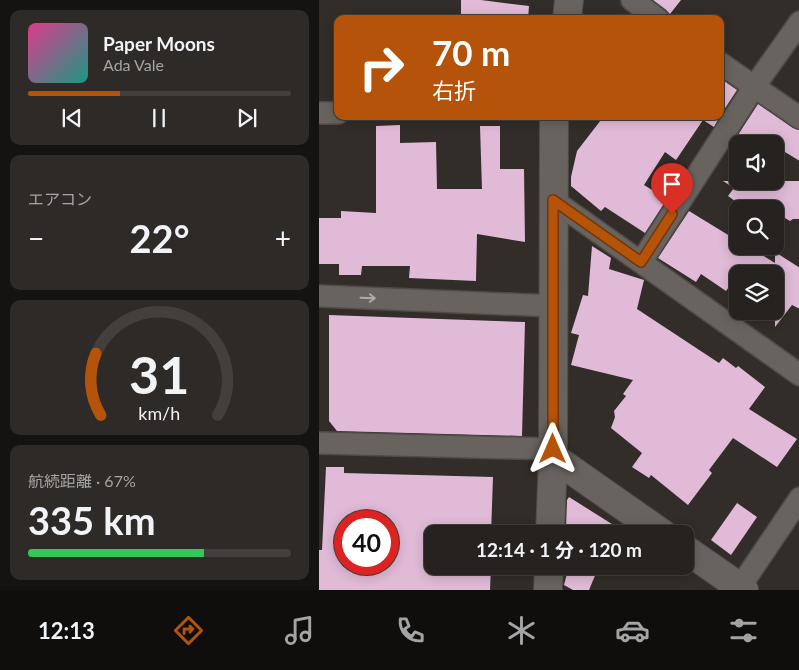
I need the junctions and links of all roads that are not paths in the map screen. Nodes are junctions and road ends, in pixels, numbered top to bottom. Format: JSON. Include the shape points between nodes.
{"nodes":[{"id":1,"x":569,"y":0,"type":"edge"},
{"id":2,"x":632,"y":0,"type":"edge"},
{"id":3,"x":567,"y":15,"type":"edge"},
{"id":4,"x":653,"y":15,"type":"edge"},
{"id":5,"x":799,"y":22,"type":"edge"},
{"id":6,"x":724,"y":66,"type":"edge"},
{"id":7,"x":754,"y":86,"type":"junction"},
{"id":8,"x":319,"y":113,"type":"edge"},
{"id":9,"x":334,"y":113,"type":"edge"},
{"id":10,"x":799,"y":118,"type":"edge"},
{"id":11,"x":554,"y":120,"type":"edge"},
{"id":12,"x":553,"y":200,"type":"junction"},
{"id":13,"x":641,"y":262,"type":"junction"},
{"id":14,"x":319,"y":296,"type":"edge"},
{"id":15,"x":553,"y":306,"type":"junction"},
{"id":16,"x":799,"y":375,"type":"edge"},
{"id":17,"x":319,"y":443,"type":"edge"},
{"id":18,"x":553,"y":453,"type":"junction"},
{"id":19,"x":799,"y":498,"type":"edge"},
{"id":20,"x":550,"y":525,"type":"edge"},
{"id":21,"x":651,"y":525,"type":"edge"},
{"id":22,"x":694,"y":555,"type":"edge"},
{"id":23,"x":549,"y":575,"type":"edge"},
{"id":24,"x":742,"y":589,"type":"edge"},
{"id":25,"x":548,"y":590,"type":"edge"}],
"edges":[{"from":1,"to":3,"type":"street"},
{"from":2,"to":4,"type":"street"},
{"from":5,"to":7,"type":"street"},
{"from":6,"to":7,"type":"street"},
{"from":7,"to":10,"type":"street"},
{"from":7,"to":13,"type":"street"},
{"from":8,"to":9,"type":"street"},
{"from":11,"to":12,"type":"street"},
{"from":12,"to":13,"type":"street"},
{"from":12,"to":15,"type":"street"},
{"from":13,"to":16,"type":"street"},
{"from":14,"to":15,"type":"street","one_way":true},
{"from":15,"to":18,"type":"street"},
{"from":17,"to":18,"type":"street"},
{"from":18,"to":20,"type":"street"},
{"from":18,"to":21,"type":"street"},
{"from":19,"to":24,"type":"street"},
{"from":22,"to":24,"type":"street"},
{"from":23,"to":25,"type":"street"}]}
